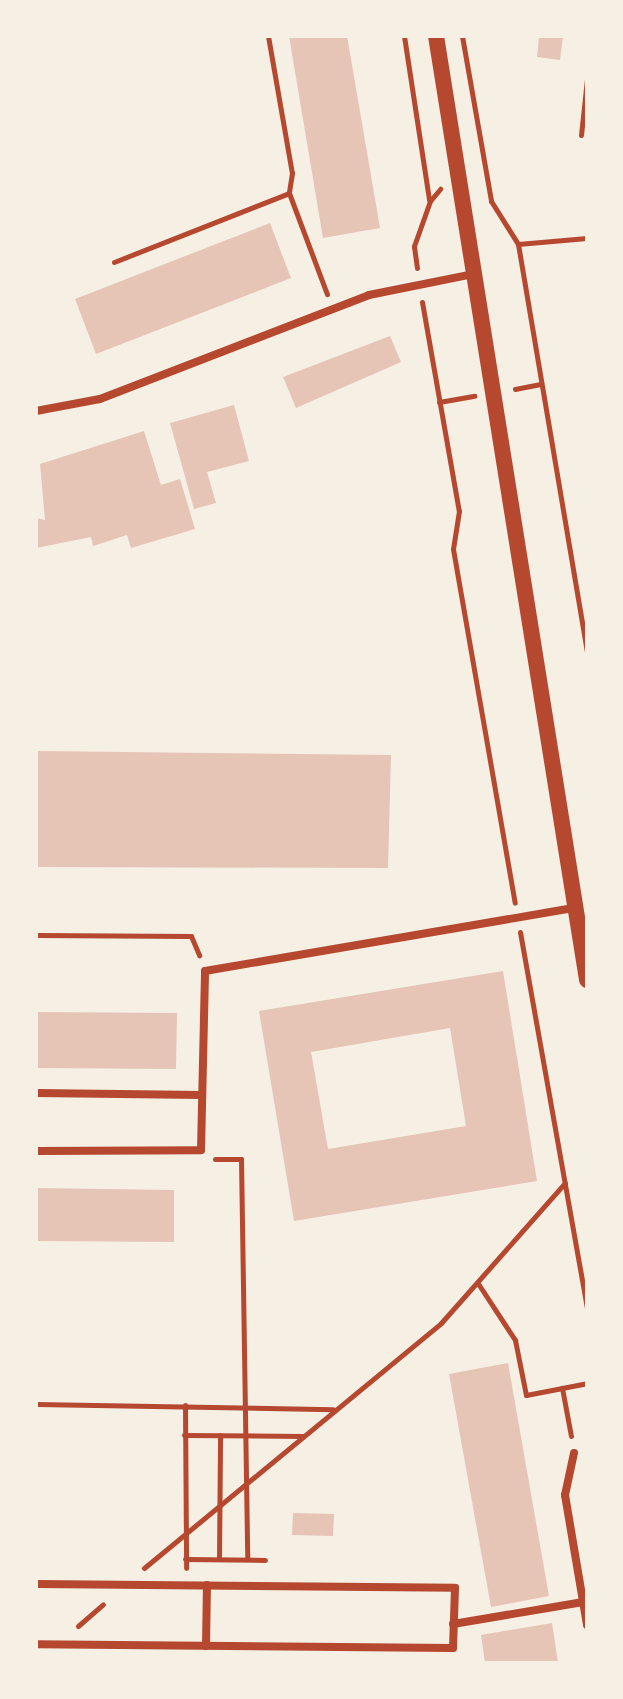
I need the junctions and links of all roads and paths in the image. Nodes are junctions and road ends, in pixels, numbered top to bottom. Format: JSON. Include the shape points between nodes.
{"nodes":[{"id":1,"x":268,"y":36,"type":"edge"},
{"id":2,"x":404,"y":36,"type":"edge"},
{"id":3,"x":436,"y":36,"type":"edge"},
{"id":4,"x":462,"y":36,"type":"edge"},
{"id":5,"x":587,"y":79,"type":"edge"},
{"id":6,"x":581,"y":135,"type":"dead end"},
{"id":7,"x":289,"y":193,"type":"junction"},
{"id":8,"x":587,"y":238,"type":"edge"},
{"id":9,"x":518,"y":244,"type":"junction"},
{"id":10,"x":114,"y":262,"type":"dead end"},
{"id":11,"x":473,"y":274,"type":"junction"},
{"id":12,"x":419,"y":282,"type":"junction"},
{"id":13,"x":333,"y":310,"type":"junction"},
{"id":14,"x":36,"y":411,"type":"edge"},
{"id":15,"x":587,"y":651,"type":"edge"},
{"id":16,"x":576,"y":908,"type":"junction"},
{"id":17,"x":518,"y":919,"type":"junction"},
{"id":18,"x":36,"y":935,"type":"edge"},
{"id":19,"x":205,"y":971,"type":"junction"},
{"id":20,"x":587,"y":980,"type":"edge"},
{"id":21,"x":36,"y":1093,"type":"edge"},
{"id":22,"x":202,"y":1095,"type":"junction"},
{"id":23,"x":201,"y":1150,"type":"junction"},
{"id":24,"x":36,"y":1151,"type":"edge"},
{"id":25,"x":565,"y":1183,"type":"junction"},
{"id":26,"x":479,"y":1285,"type":"junction"},
{"id":27,"x":587,"y":1309,"type":"edge"},
{"id":28,"x":587,"y":1383,"type":"edge"},
{"id":29,"x":562,"y":1388,"type":"junction"},
{"id":30,"x":36,"y":1404,"type":"edge"},
{"id":31,"x":185,"y":1405,"type":"junction"},
{"id":32,"x":245,"y":1406,"type":"junction"},
{"id":33,"x":334,"y":1409,"type":"junction"},
{"id":34,"x":184,"y":1435,"type":"junction"},
{"id":35,"x":220,"y":1435,"type":"junction"},
{"id":36,"x":246,"y":1435,"type":"junction"},
{"id":37,"x":304,"y":1436,"type":"junction"},
{"id":38,"x":574,"y":1453,"type":"joint"},
{"id":39,"x":246,"y":1481,"type":"junction"},
{"id":40,"x":219,"y":1504,"type":"junction"},
{"id":41,"x":184,"y":1533,"type":"junction"},
{"id":42,"x":185,"y":1559,"type":"junction"},
{"id":43,"x":219,"y":1559,"type":"junction"},
{"id":44,"x":247,"y":1559,"type":"junction"},
{"id":45,"x":265,"y":1560,"type":"dead end"},
{"id":46,"x":36,"y":1584,"type":"edge"},
{"id":47,"x":125,"y":1584,"type":"junction"},
{"id":48,"x":186,"y":1584,"type":"junction"},
{"id":49,"x":207,"y":1585,"type":"junction"},
{"id":50,"x":583,"y":1602,"type":"junction"},
{"id":51,"x":453,"y":1624,"type":"junction"},
{"id":52,"x":587,"y":1625,"type":"edge"},
{"id":53,"x":36,"y":1644,"type":"edge"},
{"id":54,"x":57,"y":1645,"type":"junction"},
{"id":55,"x":206,"y":1646,"type":"junction"}],
"edges":[{"from":1,"to":7,"type":"path","via":[[292,173]]},
{"from":2,"to":12,"type":"path","via":[[430,201],[414,246]]},
{"from":3,"to":11,"type":"main road"},
{"from":4,"to":9,"type":"path","via":[[491,201]]},
{"from":5,"to":6,"type":"path"},
{"from":7,"to":10,"type":"path"},
{"from":7,"to":13,"type":"path"},
{"from":8,"to":9,"type":"path"},
{"from":9,"to":15,"type":"path"},
{"from":11,"to":12,"type":"street"},
{"from":11,"to":16,"type":"main road"},
{"from":12,"to":13,"type":"street"},
{"from":12,"to":17,"type":"path","via":[[459,511],[453,549]]},
{"from":13,"to":14,"type":"street","via":[[100,399]]},
{"from":16,"to":17,"type":"street"},
{"from":16,"to":20,"type":"main road"},
{"from":17,"to":19,"type":"street"},
{"from":17,"to":25,"type":"path"},
{"from":18,"to":19,"type":"path","via":[[191,936]]},
{"from":19,"to":22,"type":"street"},
{"from":21,"to":22,"type":"street"},
{"from":22,"to":23,"type":"street"},
{"from":23,"to":24,"type":"street"},
{"from":23,"to":32,"type":"path","via":[[213,1159],[241,1159]]},
{"from":25,"to":26,"type":"path"},
{"from":25,"to":27,"type":"path"},
{"from":26,"to":29,"type":"path","via":[[515,1340],[526,1395]]},
{"from":26,"to":33,"type":"path","via":[[441,1323]]},
{"from":28,"to":29,"type":"path"},
{"from":29,"to":38,"type":"path"},
{"from":30,"to":31,"type":"path"},
{"from":31,"to":32,"type":"path"},
{"from":31,"to":34,"type":"path"},
{"from":32,"to":33,"type":"path"},
{"from":32,"to":36,"type":"path"},
{"from":33,"to":37,"type":"path"},
{"from":34,"to":35,"type":"path"},
{"from":34,"to":41,"type":"path"},
{"from":35,"to":36,"type":"path"},
{"from":35,"to":40,"type":"path"},
{"from":36,"to":37,"type":"path"},
{"from":36,"to":39,"type":"path"},
{"from":37,"to":39,"type":"path"},
{"from":38,"to":50,"type":"street","via":[[565,1495]]},
{"from":39,"to":40,"type":"path"},
{"from":39,"to":44,"type":"path"},
{"from":40,"to":41,"type":"path"},
{"from":40,"to":43,"type":"path"},
{"from":41,"to":42,"type":"path"},
{"from":41,"to":47,"type":"path"},
{"from":42,"to":43,"type":"path"},
{"from":42,"to":48,"type":"path"},
{"from":43,"to":44,"type":"path"},
{"from":44,"to":45,"type":"path"},
{"from":46,"to":47,"type":"street"},
{"from":47,"to":48,"type":"street"},
{"from":47,"to":54,"type":"path"},
{"from":48,"to":49,"type":"street"},
{"from":49,"to":51,"type":"street","via":[[455,1588]]},
{"from":49,"to":55,"type":"street"},
{"from":50,"to":51,"type":"street"},
{"from":50,"to":52,"type":"street"},
{"from":51,"to":55,"type":"street","via":[[453,1648]]},
{"from":53,"to":54,"type":"street"},
{"from":54,"to":55,"type":"street"}]}
